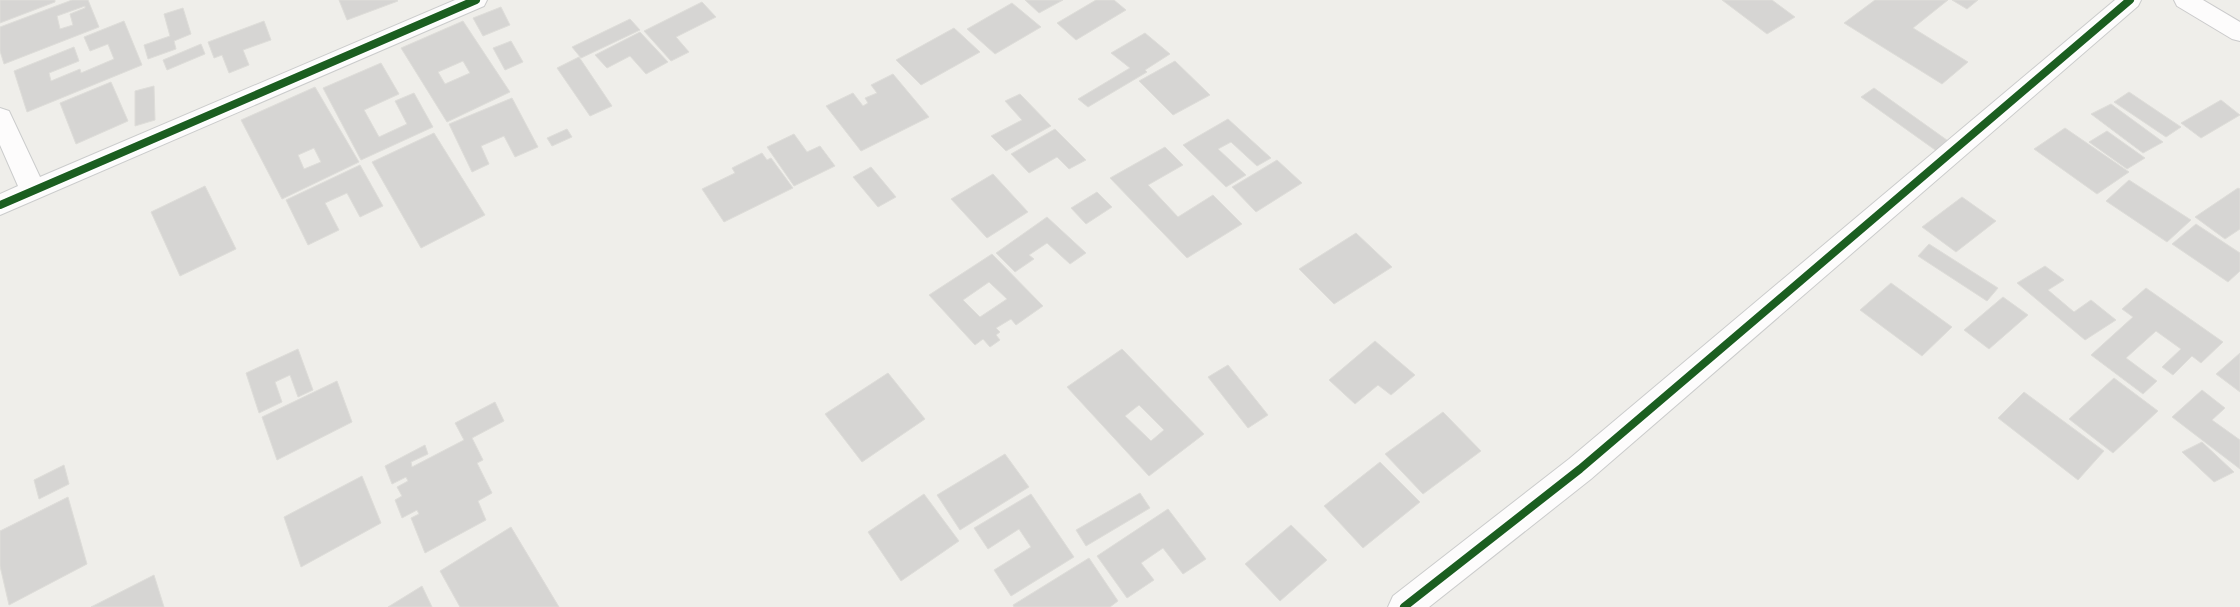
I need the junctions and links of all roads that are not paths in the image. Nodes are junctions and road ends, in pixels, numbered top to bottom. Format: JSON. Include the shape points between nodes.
{"nodes":[{"id":1,"x":476,"y":0,"type":"edge"},
{"id":2,"x":2130,"y":0,"type":"edge"},
{"id":3,"x":2185,"y":0,"type":"edge"},
{"id":4,"x":2240,"y":34,"type":"edge"},
{"id":5,"x":0,"y":117,"type":"edge"},
{"id":6,"x":33,"y":191,"type":"junction"},
{"id":7,"x":0,"y":205,"type":"edge"},
{"id":8,"x":1404,"y":607,"type":"edge"}],
"edges":[{"from":1,"to":6,"type":"street"},
{"from":2,"to":8,"type":"street","via":[[1580,469]]},
{"from":3,"to":4,"type":"street"},
{"from":5,"to":6,"type":"street"},
{"from":6,"to":7,"type":"street"}]}
